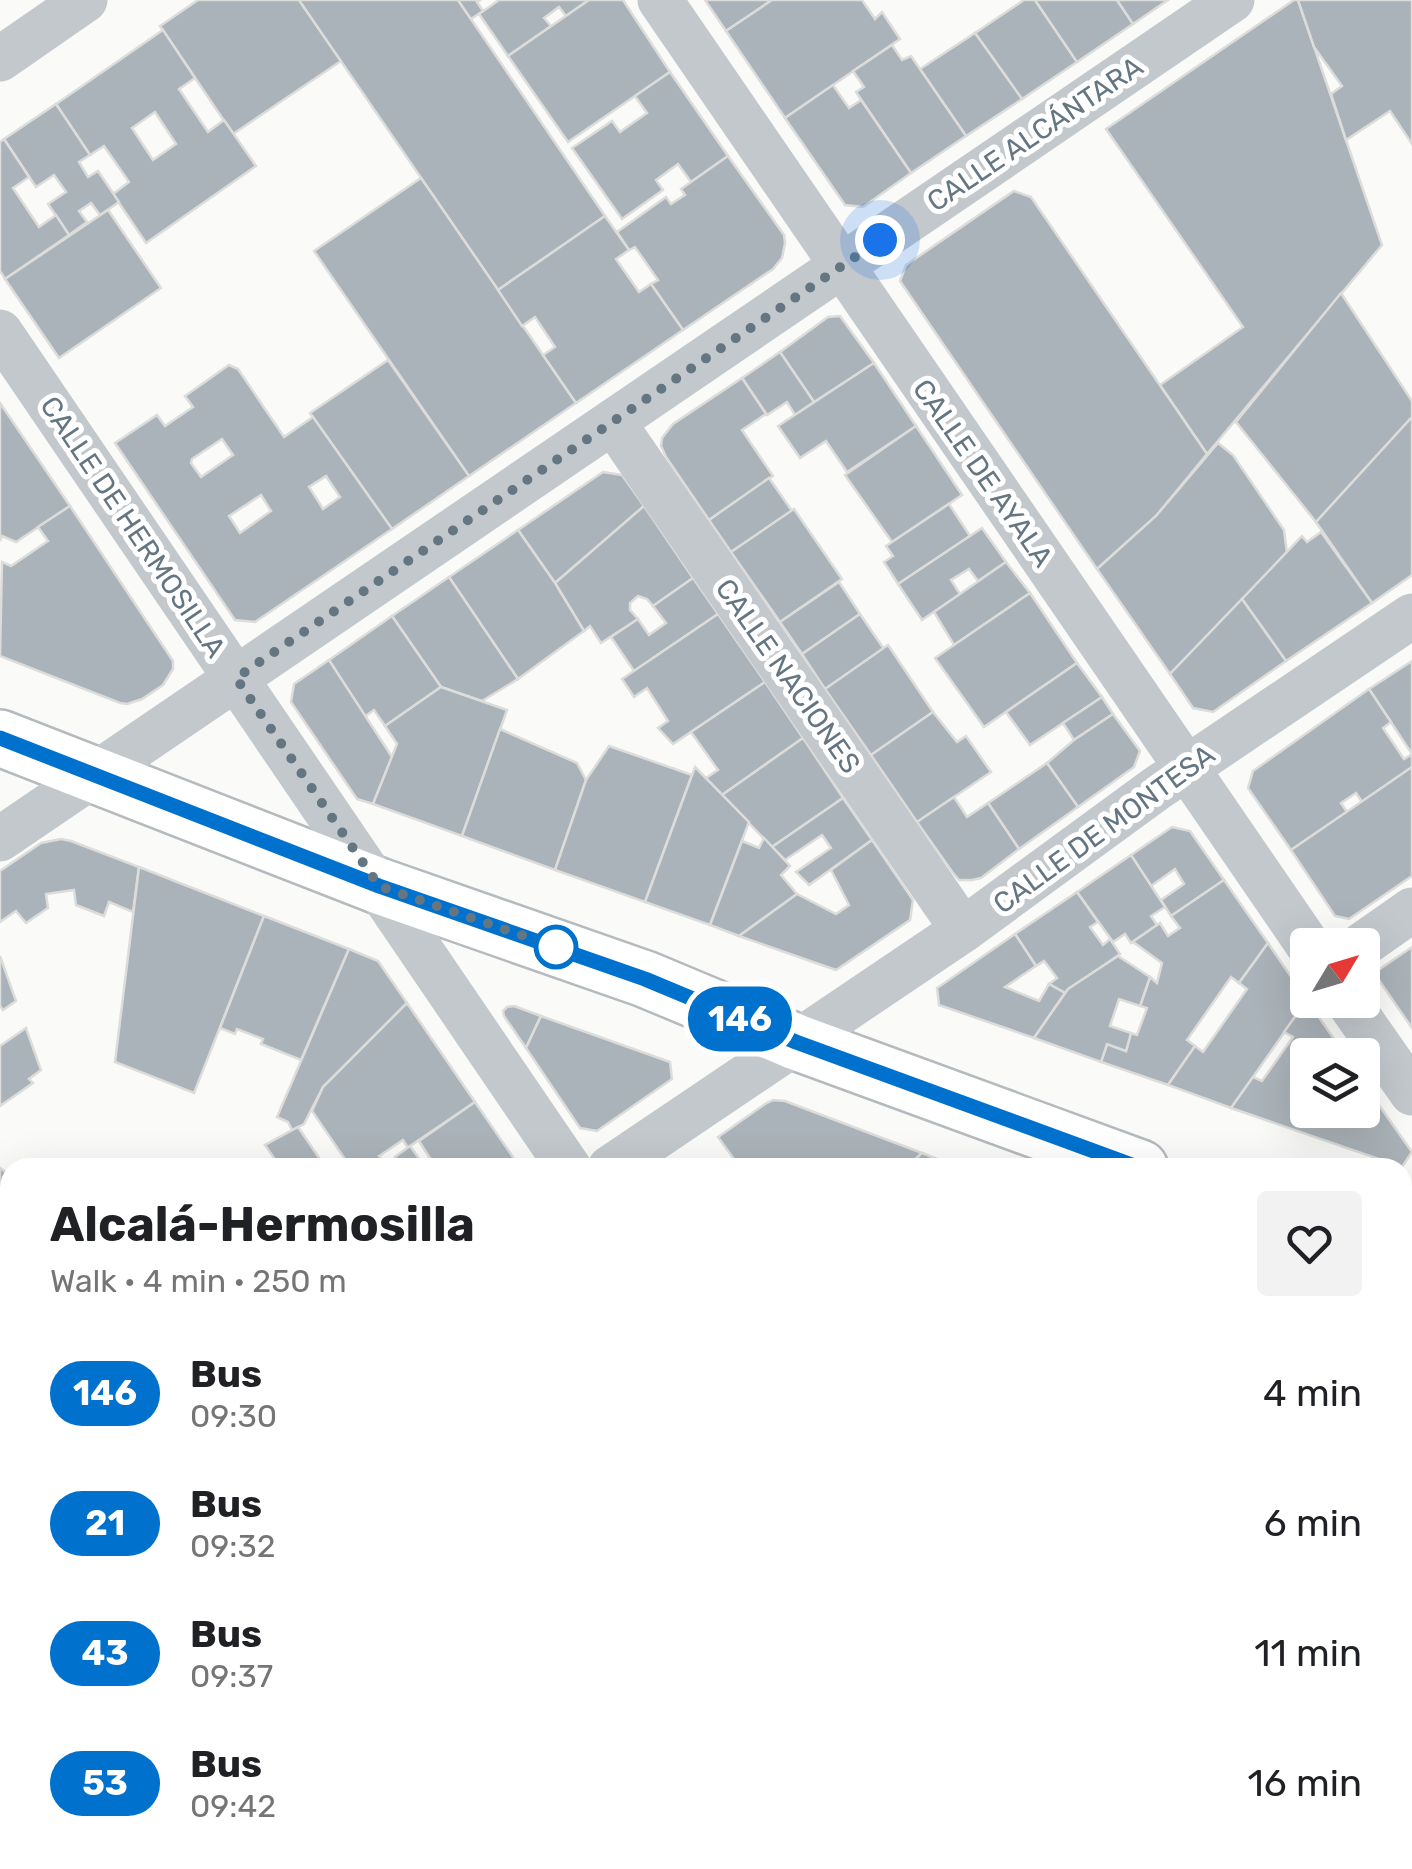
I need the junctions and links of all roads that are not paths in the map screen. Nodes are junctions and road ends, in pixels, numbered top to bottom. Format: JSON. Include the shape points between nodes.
{"nodes":[{"id":1,"x":86,"y":0,"type":"edge"},
{"id":2,"x":660,"y":0,"type":"edge"},
{"id":3,"x":1232,"y":0,"type":"edge"},
{"id":4,"x":0,"y":58,"type":"edge"},
{"id":5,"x":841,"y":267,"type":"junction"},
{"id":6,"x":0,"y":332,"type":"edge"},
{"id":7,"x":612,"y":422,"type":"junction"},
{"id":8,"x":1412,"y":616,"type":"edge"},
{"id":9,"x":236,"y":678,"type":"junction"},
{"id":10,"x":0,"y":738,"type":"edge"},
{"id":11,"x":1189,"y":766,"type":"junction"},
{"id":12,"x":94,"y":775,"type":"junction"},
{"id":13,"x":0,"y":839,"type":"edge"},
{"id":14,"x":379,"y":886,"type":"junction"},
{"id":15,"x":1412,"y":910,"type":"edge"},
{"id":16,"x":1297,"y":928,"type":"edge"},
{"id":17,"x":964,"y":930,"type":"junction"},
{"id":18,"x":1380,"y":932,"type":"edge"},
{"id":19,"x":1359,"y":1018,"type":"edge"},
{"id":20,"x":796,"y":1042,"type":"junction"},
{"id":21,"x":1412,"y":1093,"type":"edge"},
{"id":22,"x":562,"y":1158,"type":"edge"},
{"id":23,"x":625,"y":1158,"type":"edge"},
{"id":24,"x":1113,"y":1158,"type":"edge"}],
"edges":[{"from":1,"to":4,"type":"street"},
{"from":2,"to":5,"type":"street","name":"CALLE DE AYALA"},
{"from":3,"to":5,"type":"street","name":"CALLE ALCÁNTARA"},
{"from":5,"to":7,"type":"street","name":"CALLE ALCÁNTARA"},
{"from":5,"to":11,"type":"street","name":"CALLE DE AYALA"},
{"from":6,"to":9,"type":"street","name":"CALLE DE HERMOSILLA"},
{"from":7,"to":9,"type":"street","name":"CALLE ALCÁNTARA"},
{"from":7,"to":17,"type":"street","name":"CALLE NACIONES"},
{"from":8,"to":11,"type":"street","name":"CALLE DE MONTESA"},
{"from":9,"to":12,"type":"street","name":"CALLE ALCÁNTARA"},
{"from":9,"to":14,"type":"street","name":"CALLE DE HERMOSILLA"},
{"from":10,"to":12,"type":"main road"},
{"from":11,"to":16,"type":"street","name":"CALLE DE AYALA"},
{"from":11,"to":17,"type":"street","name":"CALLE DE MONTESA"},
{"from":12,"to":13,"type":"street","name":"CALLE ALCÁNTARA"},
{"from":12,"to":14,"type":"main road"},
{"from":14,"to":20,"type":"main road","via":[[645,979]]},
{"from":14,"to":22,"type":"street","name":"CALLE DE HERMOSILLA"},
{"from":15,"to":18,"type":"street"},
{"from":17,"to":20,"type":"street","name":"CALLE DE MONTESA"},
{"from":19,"to":21,"type":"street"},
{"from":20,"to":23,"type":"street","name":"CALLE DE MONTESA"},
{"from":20,"to":24,"type":"main road"}]}
